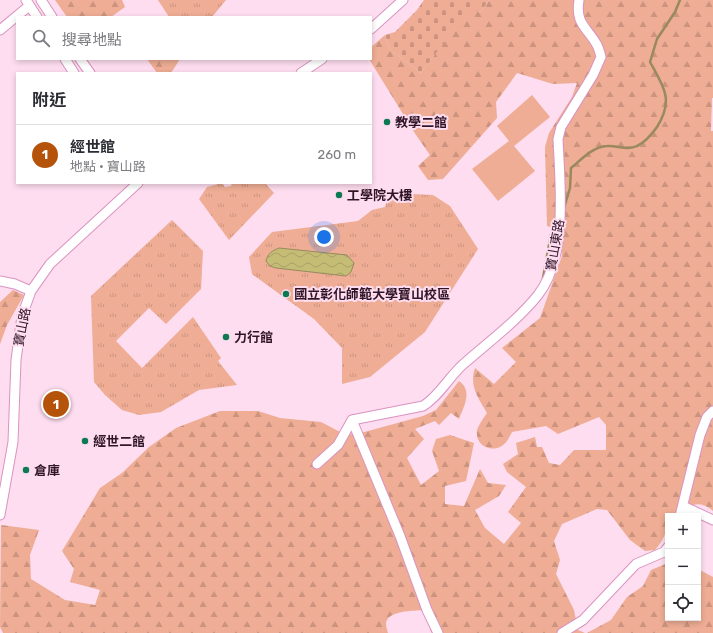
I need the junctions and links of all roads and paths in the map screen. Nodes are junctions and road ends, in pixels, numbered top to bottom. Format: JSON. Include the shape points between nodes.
{"nodes":[{"id":1,"x":41,"y":0,"type":"edge"},
{"id":2,"x":403,"y":0,"type":"edge"},
{"id":3,"x":579,"y":0,"type":"edge"},
{"id":4,"x":27,"y":3,"type":"edge"},
{"id":5,"x":36,"y":16,"type":"edge"},
{"id":6,"x":51,"y":16,"type":"edge"},
{"id":7,"x":372,"y":28,"type":"edge"},
{"id":8,"x":0,"y":30,"type":"edge"},
{"id":9,"x":66,"y":60,"type":"edge"},
{"id":10,"x":81,"y":60,"type":"edge"},
{"id":11,"x":320,"y":60,"type":"edge"},
{"id":12,"x":73,"y":72,"type":"edge"},
{"id":13,"x":89,"y":72,"type":"edge"},
{"id":14,"x":302,"y":72,"type":"edge"},
{"id":15,"x":137,"y":184,"type":"edge"},
{"id":16,"x":0,"y":281,"type":"edge"},
{"id":17,"x":31,"y":291,"type":"junction"},
{"id":18,"x":713,"y":411,"type":"edge"},
{"id":19,"x":352,"y":420,"type":"junction"},
{"id":20,"x":317,"y":464,"type":"dead end"},
{"id":21,"x":683,"y":506,"type":"junction"},
{"id":22,"x":681,"y":513,"type":"edge"},
{"id":23,"x":0,"y":515,"type":"edge"},
{"id":24,"x":713,"y":520,"type":"edge"},
{"id":25,"x":666,"y":549,"type":"edge"},
{"id":26,"x":438,"y":633,"type":"edge"},
{"id":27,"x":562,"y":633,"type":"edge"}],
"edges":[{"from":1,"to":6,"type":"street"},
{"from":2,"to":7,"type":"street"},
{"from":3,"to":19,"type":"street","name":"寶山東路","via":[[577,10],[581,22],[597,45],[601,57],[594,75],[561,127],[558,139],[561,211],[550,275],[539,294],[520,315],[463,364],[432,401],[423,406]]},
{"from":4,"to":5,"type":"street"},
{"from":4,"to":8,"type":"street"},
{"from":9,"to":12,"type":"street"},
{"from":10,"to":13,"type":"street"},
{"from":11,"to":14,"type":"street"},
{"from":15,"to":17,"type":"street","name":"寶山路","via":[[50,264]]},
{"from":16,"to":17,"type":"street"},
{"from":17,"to":23,"type":"street","name":"寶山路","via":[[22,316],[16,360],[13,442]]},
{"from":18,"to":21,"type":"street","via":[[707,417],[700,436]]},
{"from":19,"to":20,"type":"street","via":[[338,445]]},
{"from":19,"to":26,"type":"street"},
{"from":21,"to":22,"type":"street"},
{"from":21,"to":24,"type":"street"},
{"from":25,"to":27,"type":"street","via":[[636,564],[583,620]]}]}
